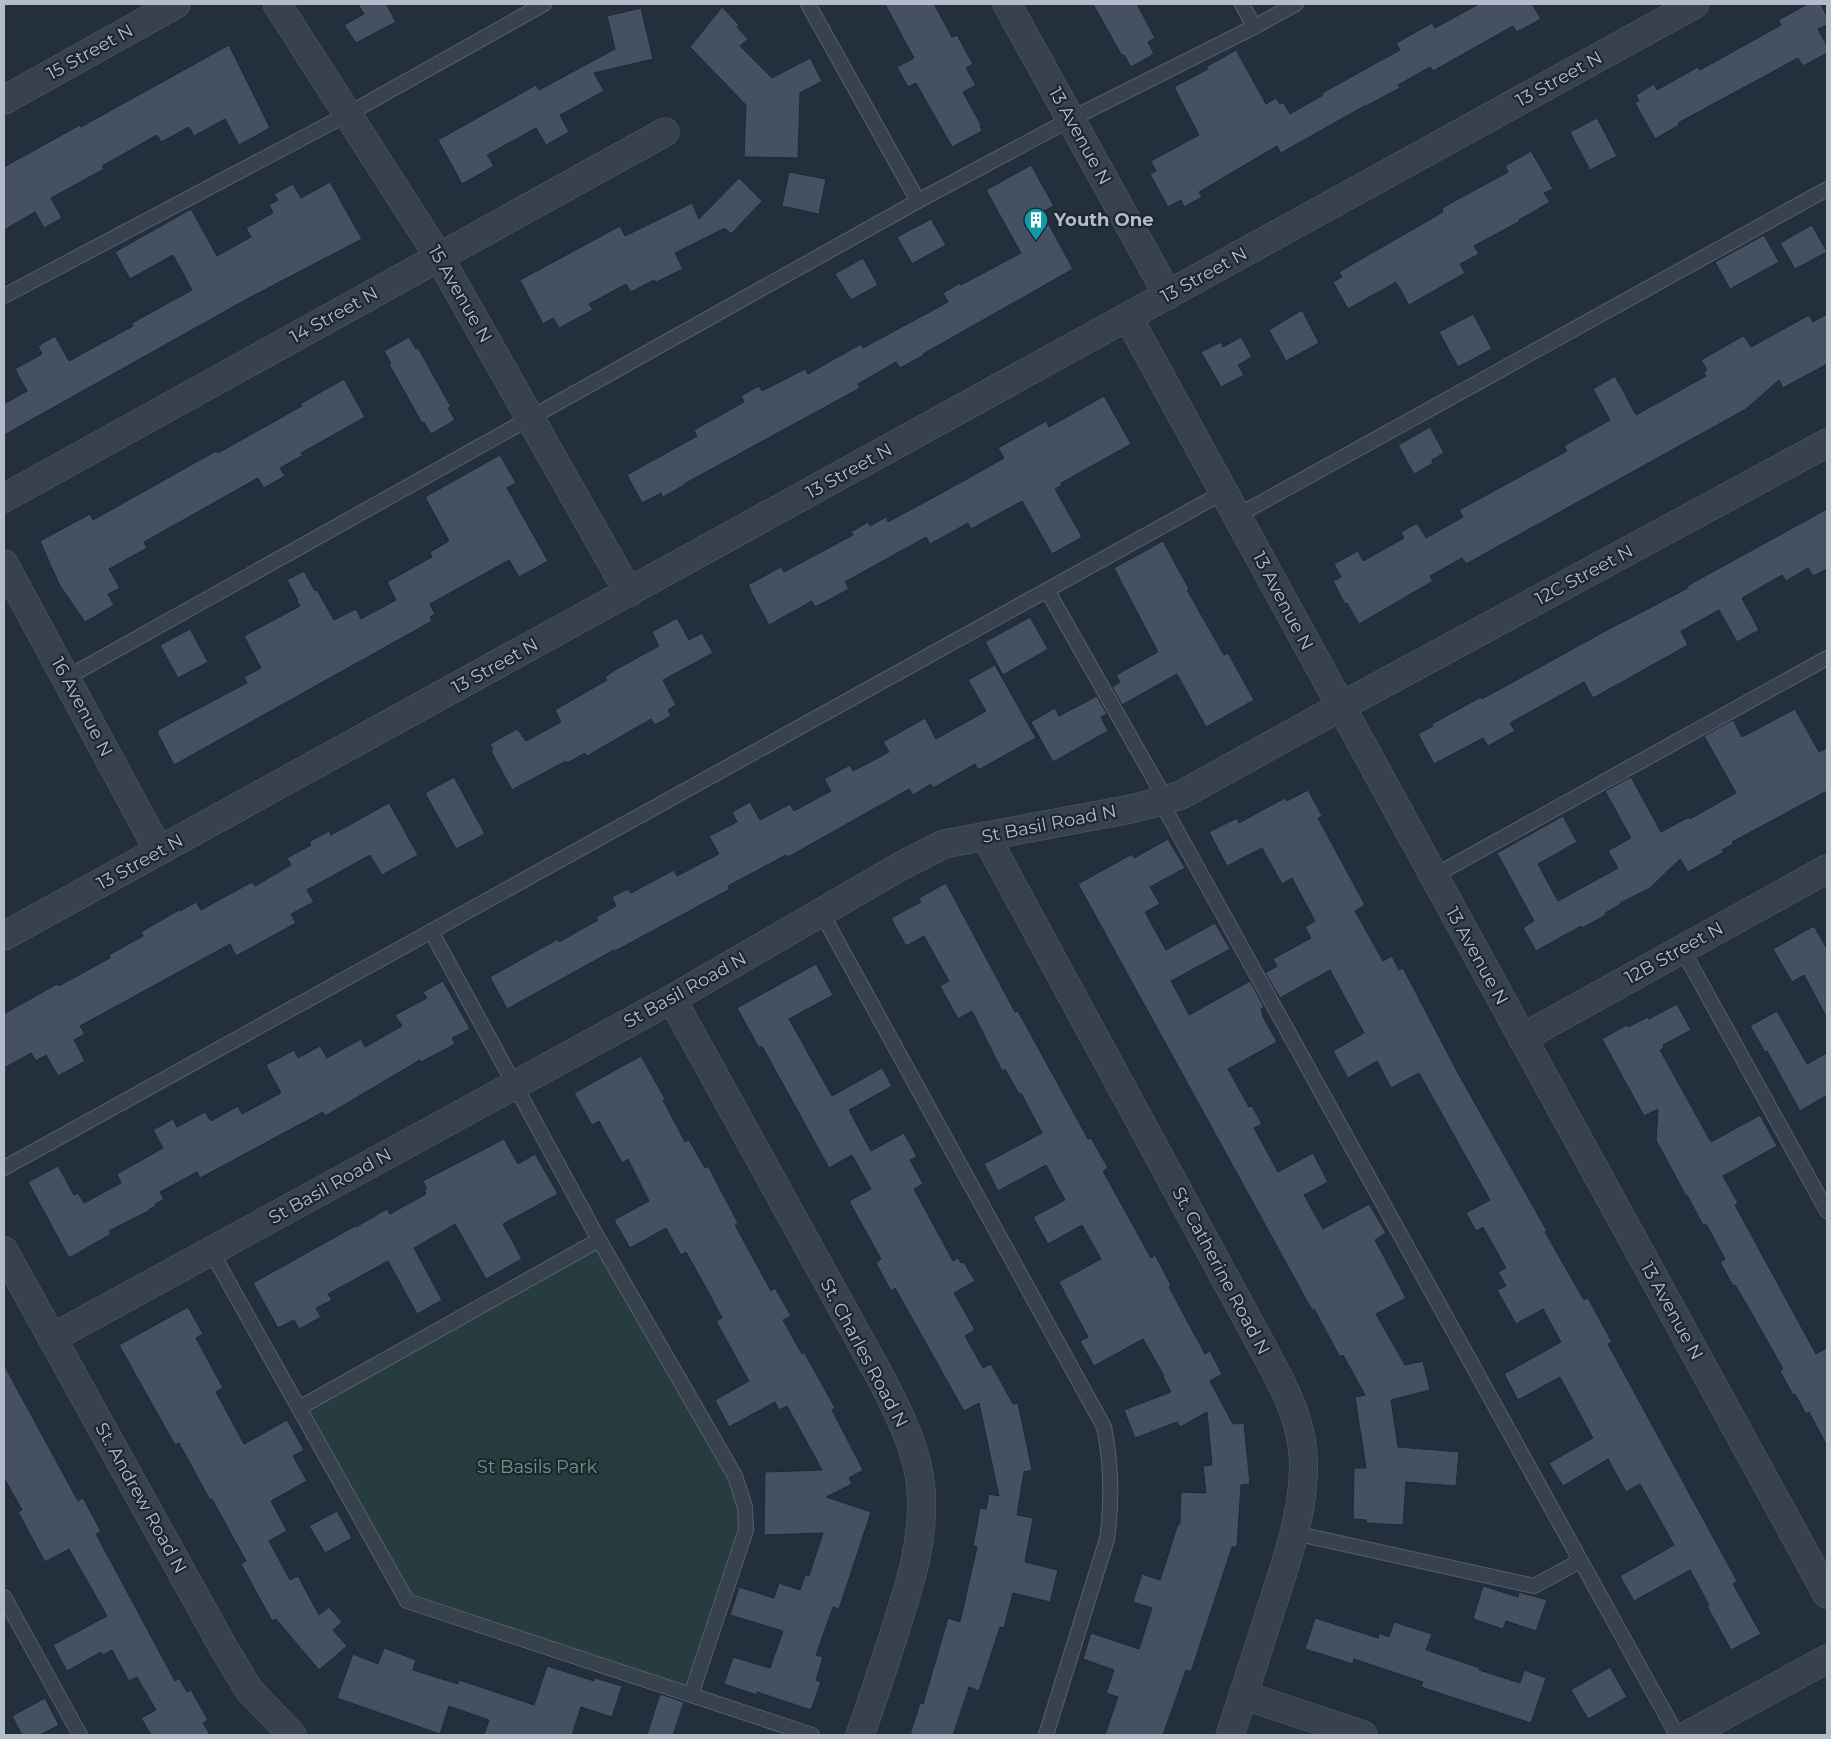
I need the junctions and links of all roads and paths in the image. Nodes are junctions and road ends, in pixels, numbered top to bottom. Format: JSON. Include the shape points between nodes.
{"nodes":[{"id":1,"x":176,"y":4,"type":"edge"},
{"id":2,"x":277,"y":4,"type":"edge"},
{"id":3,"x":544,"y":4,"type":"edge"},
{"id":4,"x":808,"y":4,"type":"edge"},
{"id":5,"x":1007,"y":4,"type":"edge"},
{"id":6,"x":1242,"y":4,"type":"edge"},
{"id":7,"x":1296,"y":4,"type":"edge"},
{"id":8,"x":1694,"y":4,"type":"edge"},
{"id":9,"x":1254,"y":27,"type":"junction"},
{"id":10,"x":4,"y":100,"type":"edge"},
{"id":11,"x":348,"y":114,"type":"junction"},
{"id":12,"x":1071,"y":119,"type":"junction"},
{"id":13,"x":665,"y":132,"type":"dead end"},
{"id":14,"x":1827,"y":189,"type":"edge"},
{"id":15,"x":918,"y":201,"type":"junction"},
{"id":16,"x":439,"y":257,"type":"junction"},
{"id":17,"x":1168,"y":295,"type":"junction"},
{"id":18,"x":4,"y":296,"type":"edge"},
{"id":19,"x":1128,"y":317,"type":"junction"},
{"id":20,"x":530,"y":417,"type":"junction"},
{"id":21,"x":1827,"y":443,"type":"edge"},
{"id":22,"x":1224,"y":492,"type":"junction"},
{"id":23,"x":4,"y":498,"type":"edge"},
{"id":24,"x":1237,"y":516,"type":"junction"},
{"id":25,"x":4,"y":564,"type":"edge"},
{"id":26,"x":1047,"y":590,"type":"junction"},
{"id":27,"x":628,"y":593,"type":"junction"},
{"id":28,"x":1827,"y":658,"type":"edge"},
{"id":29,"x":66,"y":678,"type":"junction"},
{"id":30,"x":1340,"y":706,"type":"junction"},
{"id":31,"x":1164,"y":801,"type":"junction"},
{"id":32,"x":986,"y":837,"type":"junction"},
{"id":33,"x":159,"y":851,"type":"junction"},
{"id":34,"x":1827,"y":869,"type":"edge"},
{"id":35,"x":1434,"y":876,"type":"junction"},
{"id":36,"x":821,"y":912,"type":"junction"},
{"id":37,"x":431,"y":931,"type":"junction"},
{"id":38,"x":4,"y":936,"type":"edge"},
{"id":39,"x":1682,"y":949,"type":"junction"},
{"id":40,"x":672,"y":999,"type":"junction"},
{"id":41,"x":1522,"y":1038,"type":"junction"},
{"id":42,"x":515,"y":1084,"type":"junction"},
{"id":43,"x":4,"y":1168,"type":"edge"},
{"id":44,"x":1827,"y":1212,"type":"edge"},
{"id":45,"x":599,"y":1240,"type":"junction"},
{"id":46,"x":211,"y":1250,"type":"junction"},
{"id":47,"x":4,"y":1251,"type":"edge"},
{"id":48,"x":52,"y":1338,"type":"junction"},
{"id":49,"x":299,"y":1408,"type":"junction"},
{"id":50,"x":1294,"y":1533,"type":"junction"},
{"id":51,"x":1580,"y":1561,"type":"junction"},
{"id":52,"x":1827,"y":1594,"type":"edge"},
{"id":53,"x":4,"y":1597,"type":"edge"},
{"id":54,"x":1827,"y":1659,"type":"edge"},
{"id":55,"x":691,"y":1694,"type":"junction"},
{"id":56,"x":1243,"y":1696,"type":"junction"},
{"id":57,"x":80,"y":1735,"type":"edge"},
{"id":58,"x":292,"y":1735,"type":"edge"},
{"id":59,"x":812,"y":1735,"type":"edge"},
{"id":60,"x":860,"y":1735,"type":"edge"},
{"id":61,"x":1046,"y":1735,"type":"edge"},
{"id":62,"x":1230,"y":1735,"type":"edge"},
{"id":63,"x":1362,"y":1735,"type":"edge"},
{"id":64,"x":1677,"y":1735,"type":"edge"},
{"id":65,"x":1688,"y":1735,"type":"edge"}],
"edges":[{"from":1,"to":10,"type":"street","name":"15 Street N"},
{"from":2,"to":11,"type":"street","name":"15 Avenue N"},
{"from":3,"to":11,"type":"lane"},
{"from":4,"to":15,"type":"lane"},
{"from":5,"to":12,"type":"street","name":"13 Avenue N"},
{"from":6,"to":9,"type":"lane"},
{"from":7,"to":9,"type":"lane"},
{"from":8,"to":17,"type":"street","name":"13 Street N"},
{"from":9,"to":12,"type":"lane"},
{"from":11,"to":16,"type":"street","name":"15 Avenue N"},
{"from":11,"to":18,"type":"lane"},
{"from":12,"to":15,"type":"lane"},
{"from":12,"to":17,"type":"street","name":"13 Avenue N"},
{"from":13,"to":16,"type":"street","name":"14 Street N"},
{"from":14,"to":24,"type":"lane"},
{"from":15,"to":20,"type":"lane"},
{"from":16,"to":20,"type":"street","name":"15 Avenue N"},
{"from":16,"to":23,"type":"street","name":"14 Street N"},
{"from":17,"to":19,"type":"street","name":"13 Street N"},
{"from":19,"to":22,"type":"street","name":"13 Avenue N"},
{"from":19,"to":27,"type":"street","name":"13 Street N"},
{"from":20,"to":27,"type":"street","name":"15 Avenue N"},
{"from":20,"to":29,"type":"lane"},
{"from":21,"to":30,"type":"street","name":"12C Street N"},
{"from":22,"to":24,"type":"street","name":"13 Avenue N"},
{"from":22,"to":26,"type":"lane"},
{"from":24,"to":30,"type":"street","name":"13 Avenue N"},
{"from":25,"to":29,"type":"street","name":"16 Avenue N"},
{"from":26,"to":31,"type":"lane"},
{"from":26,"to":37,"type":"lane"},
{"from":27,"to":33,"type":"street","name":"13 Street N"},
{"from":28,"to":35,"type":"lane"},
{"from":29,"to":33,"type":"street","name":"16 Avenue N"},
{"from":30,"to":31,"type":"street","name":"St Basil Road N","via":[[1197,787]]},
{"from":30,"to":35,"type":"street","name":"13 Avenue N"},
{"from":31,"to":32,"type":"street","name":"St Basil Road N"},
{"from":31,"to":51,"type":"lane"},
{"from":32,"to":36,"type":"street","name":"St Basil Road N","via":[[944,844]]},
{"from":32,"to":50,"type":"street","name":"St. Catherine Road N","via":[[1247,1319],[1295,1416],[1301,1435],[1302,1498]]},
{"from":33,"to":38,"type":"street","name":"13 Street N"},
{"from":34,"to":39,"type":"street","name":"12B Street N"},
{"from":35,"to":41,"type":"street","name":"13 Avenue N"},
{"from":36,"to":40,"type":"street","name":"St Basil Road N"},
{"from":36,"to":61,"type":"lane","via":[[1104,1427],[1109,1480],[1107,1539]]},
{"from":37,"to":42,"type":"lane"},
{"from":37,"to":43,"type":"lane"},
{"from":39,"to":41,"type":"street","name":"12B Street N"},
{"from":39,"to":44,"type":"lane"},
{"from":40,"to":42,"type":"street","name":"St Basil Road N"},
{"from":40,"to":60,"type":"street","name":"St. Charles Road N","via":[[883,1382],[902,1419],[912,1452],[921,1488],[922,1526],[916,1563]]},
{"from":41,"to":52,"type":"street","name":"13 Avenue N"},
{"from":42,"to":45,"type":"lane"},
{"from":42,"to":46,"type":"street","name":"St Basil Road N"},
{"from":45,"to":49,"type":"lane"},
{"from":45,"to":55,"type":"lane","via":[[735,1476],[746,1507],[746,1530]]},
{"from":46,"to":48,"type":"street","name":"St Basil Road N"},
{"from":46,"to":49,"type":"lane"},
{"from":47,"to":48,"type":"street","name":"St. Andrew Road N"},
{"from":48,"to":58,"type":"street","name":"St. Andrew Road N","via":[[249,1690]]},
{"from":49,"to":55,"type":"lane","via":[[407,1601]]},
{"from":50,"to":51,"type":"lane","via":[[1534,1586]]},
{"from":50,"to":56,"type":"street","name":"St. Catherine Road N"},
{"from":51,"to":64,"type":"lane"},
{"from":53,"to":57,"type":"lane"},
{"from":54,"to":65,"type":"street"},
{"from":55,"to":59,"type":"lane"},
{"from":56,"to":62,"type":"street","name":"St. Catherine Road N"},
{"from":56,"to":63,"type":"street"}]}
